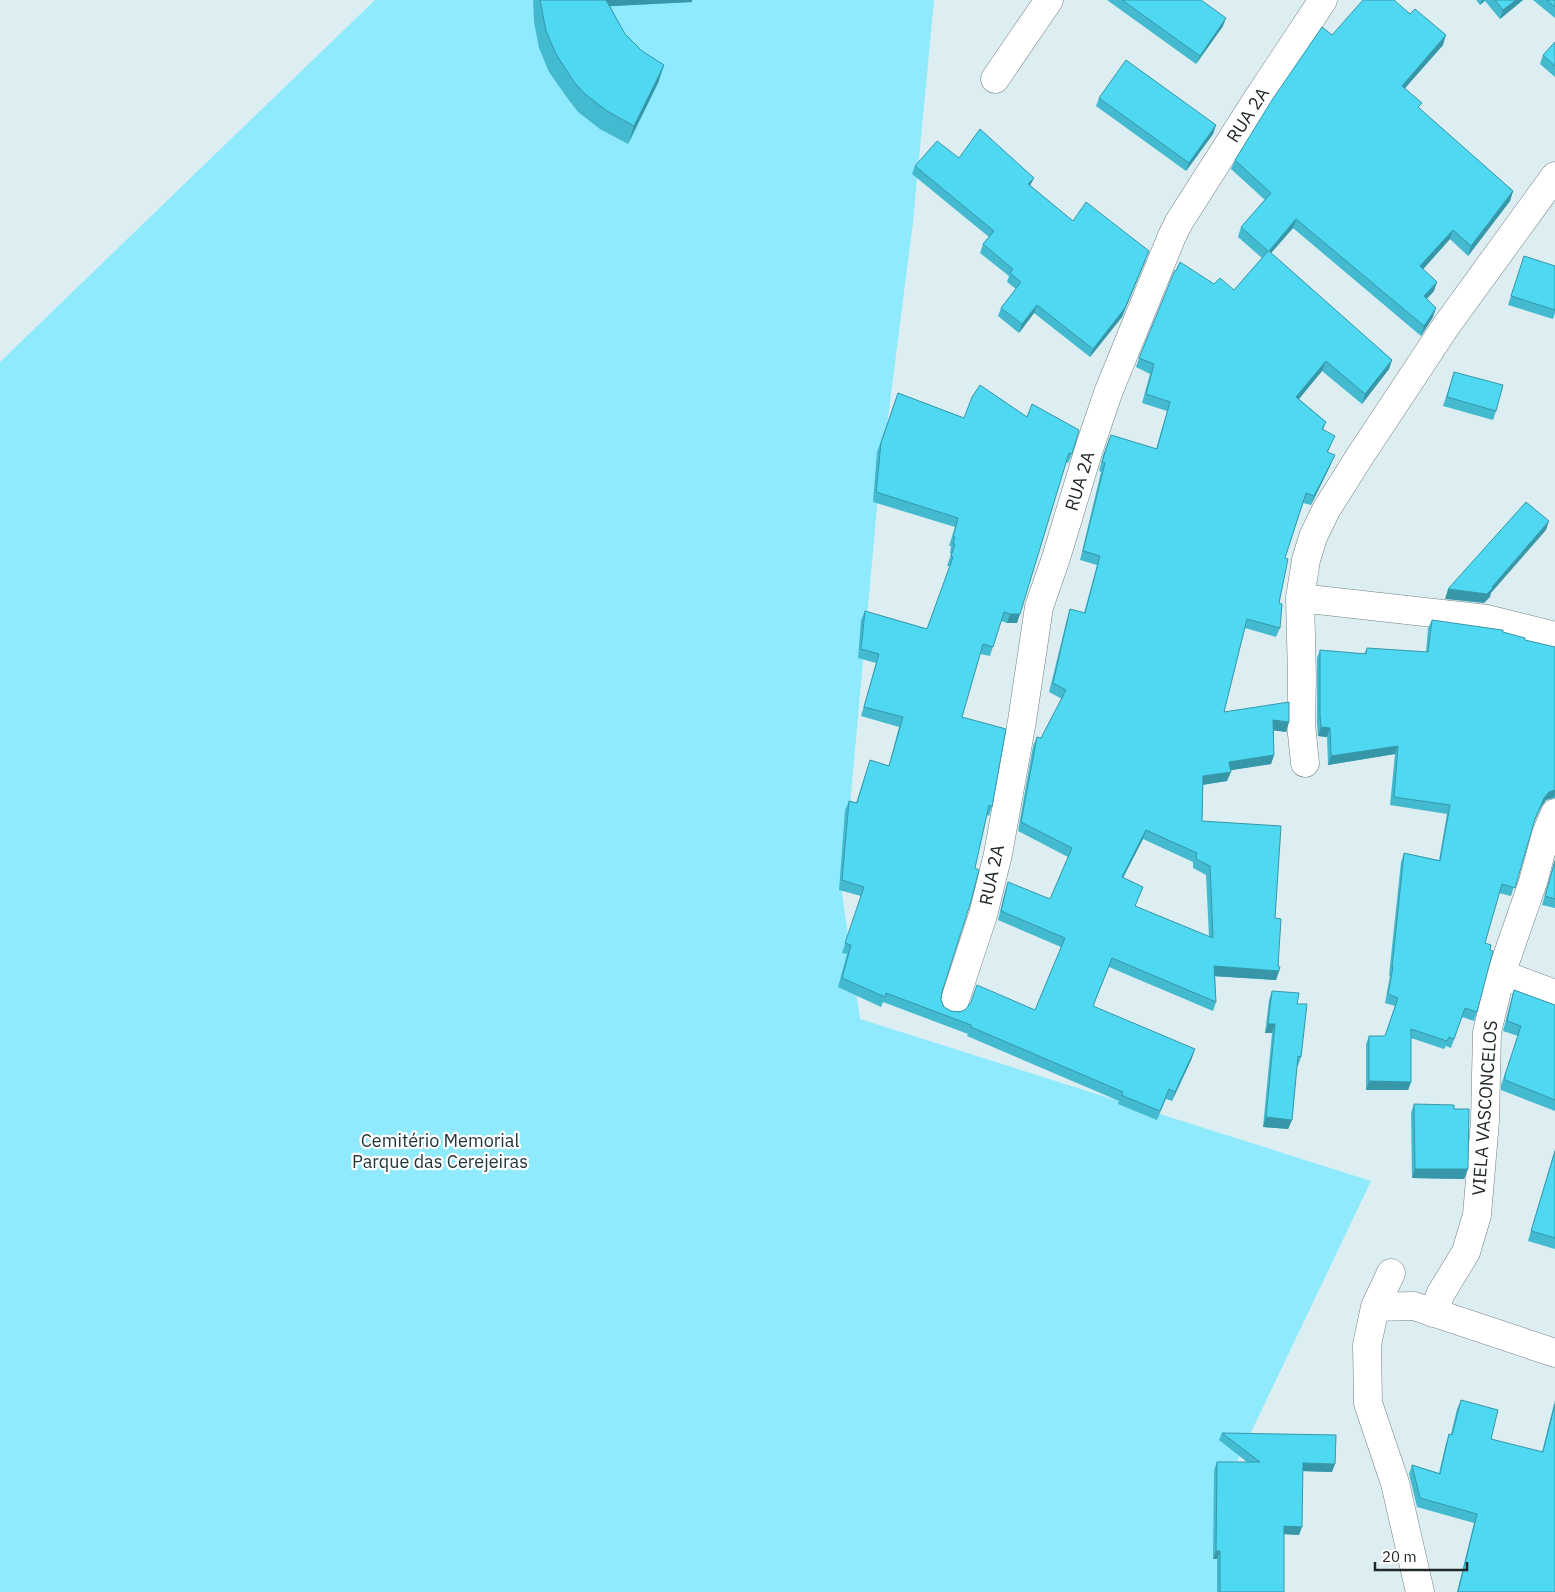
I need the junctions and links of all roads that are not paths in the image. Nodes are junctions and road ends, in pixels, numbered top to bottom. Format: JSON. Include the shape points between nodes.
{"nodes":[{"id":1,"x":1049,"y":0,"type":"edge"},
{"id":2,"x":1323,"y":0,"type":"edge"},
{"id":3,"x":996,"y":79,"type":"dead end"},
{"id":4,"x":1555,"y":176,"type":"edge"},
{"id":5,"x":1300,"y":598,"type":"junction"},
{"id":6,"x":1555,"y":636,"type":"edge"},
{"id":7,"x":1305,"y":763,"type":"dead end"},
{"id":8,"x":1555,"y":813,"type":"edge"},
{"id":9,"x":1501,"y":974,"type":"junction"},
{"id":10,"x":1555,"y":994,"type":"edge"},
{"id":11,"x":953,"y":1006,"type":"dead end"},
{"id":12,"x":1376,"y":1307,"type":"junction"},
{"id":13,"x":1423,"y":1310,"type":"junction"},
{"id":14,"x":1555,"y":1353,"type":"edge"},
{"id":15,"x":1420,"y":1592,"type":"edge"}],
"edges":[{"from":1,"to":3,"type":"street"},
{"from":2,"to":11,"type":"street","name":"RUA 2A","via":[[1179,222],[1108,393],[1039,607],[998,854],[984,915]]},
{"from":4,"to":5,"type":"street","via":[[1446,326],[1326,510],[1306,560]]},
{"from":5,"to":6,"type":"street","via":[[1487,619]]},
{"from":5,"to":7,"type":"street","via":[[1300,724]]},
{"from":8,"to":9,"type":"street","name":"VIELA VASCONCELOS"},
{"from":9,"to":10,"type":"street"},
{"from":9,"to":13,"type":"street","name":"VIELA VASCONCELOS","via":[[1488,1032],[1477,1214],[1466,1252],[1442,1293]]},
{"from":12,"to":13,"type":"street"},
{"from":12,"to":13,"type":"street","via":[[1390,1273]]},
{"from":12,"to":15,"type":"street","via":[[1367,1345],[1368,1403],[1395,1484]]},
{"from":13,"to":14,"type":"street"}]}
